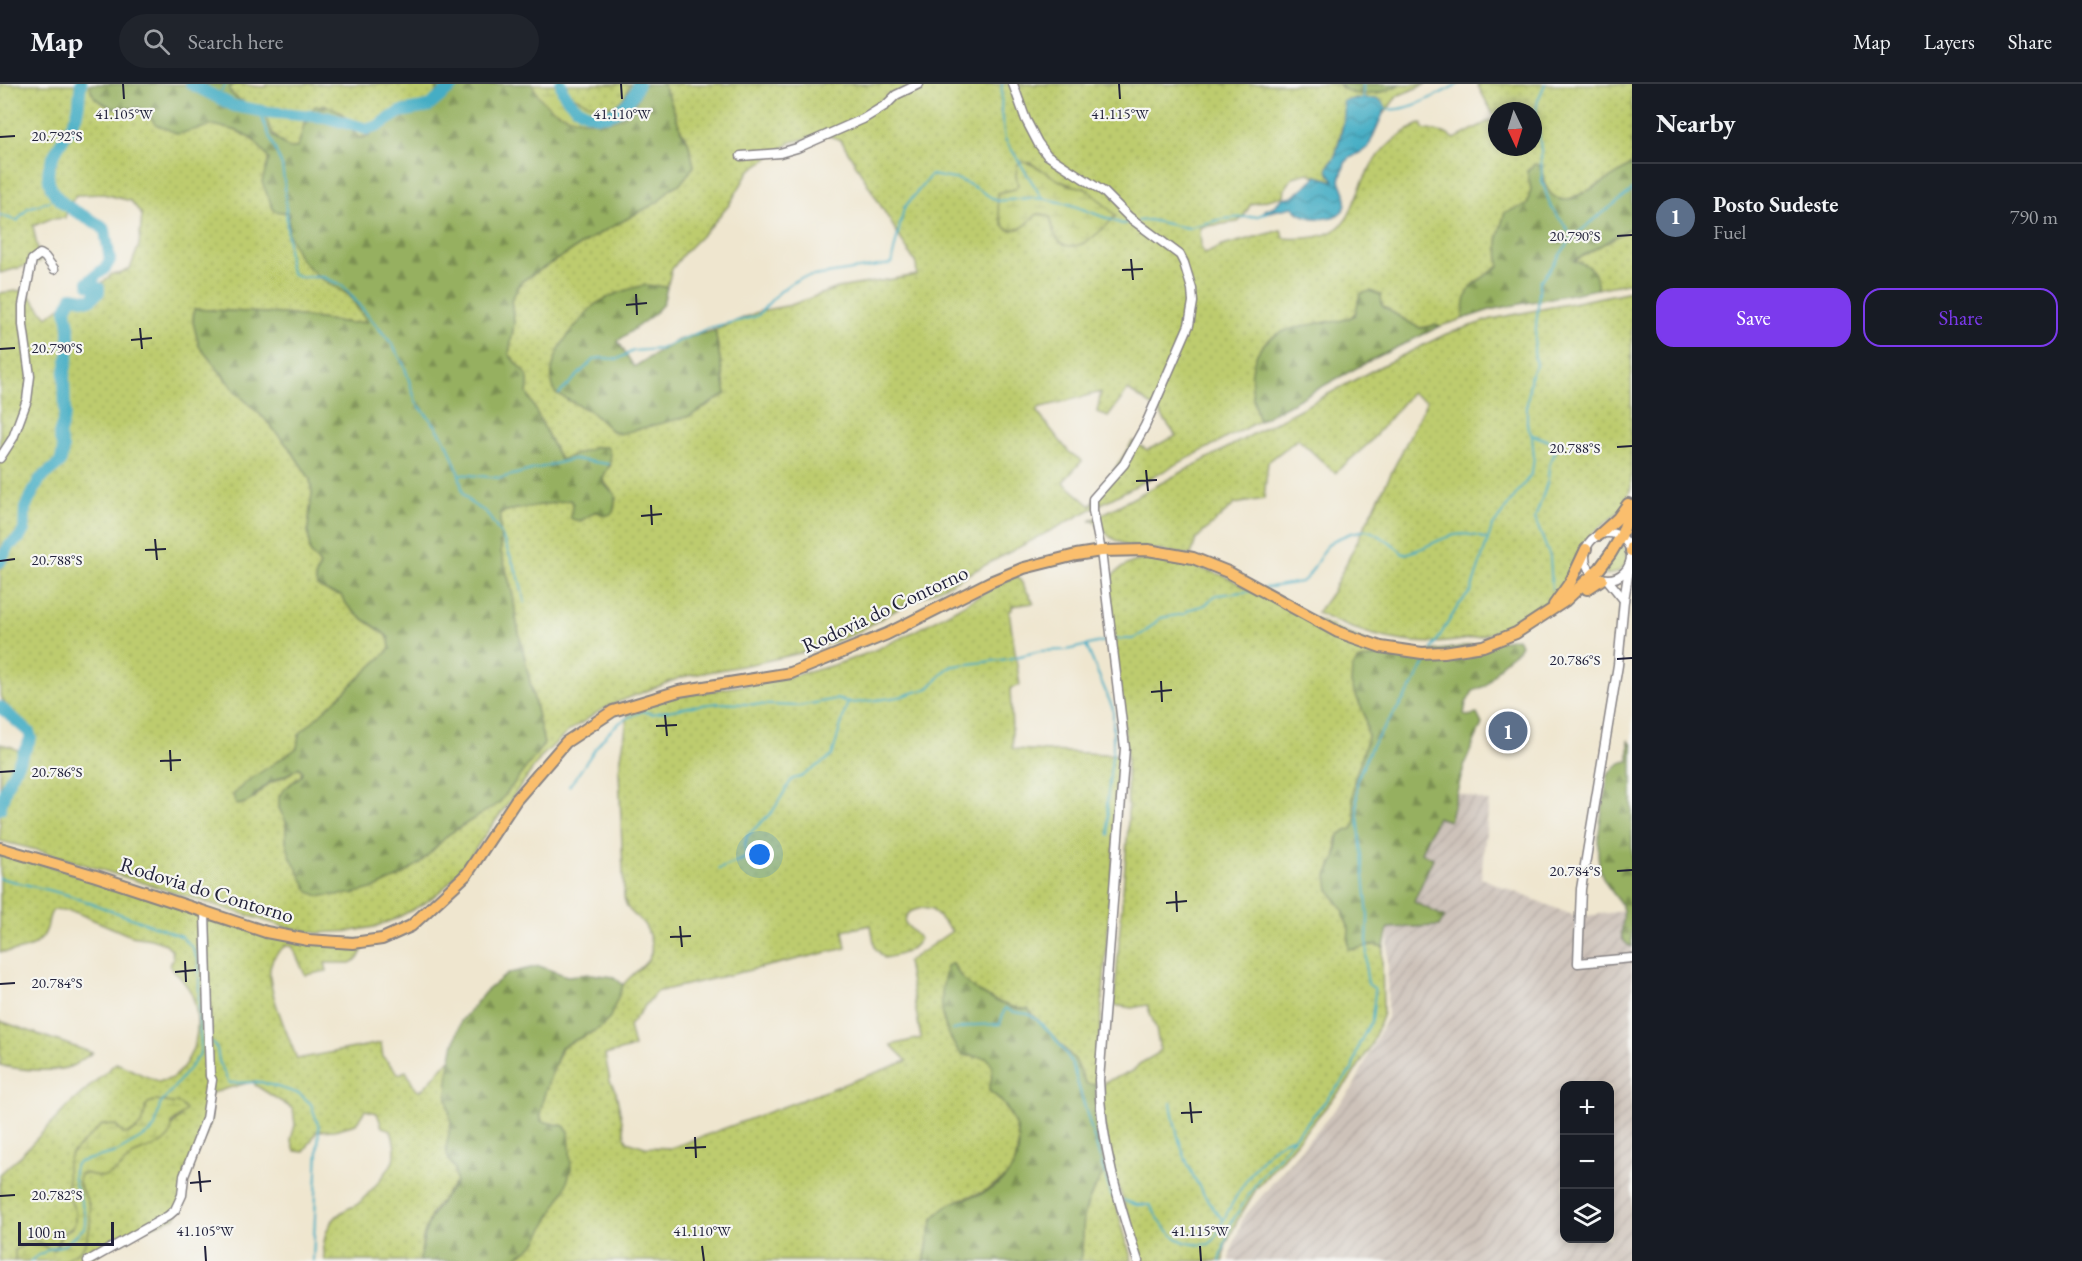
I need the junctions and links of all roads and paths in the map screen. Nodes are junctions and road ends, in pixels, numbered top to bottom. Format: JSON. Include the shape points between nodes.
{"nodes":[{"id":1,"x":919,"y":84,"type":"edge"},
{"id":2,"x":1012,"y":85,"type":"edge"},
{"id":3,"x":741,"y":156,"type":"dead end"},
{"id":4,"x":54,"y":269,"type":"dead end"},
{"id":5,"x":0,"y":458,"type":"edge"},
{"id":6,"x":1632,"y":499,"type":"edge"},
{"id":7,"x":1632,"y":505,"type":"edge"},
{"id":8,"x":1599,"y":535,"type":"junction"},
{"id":9,"x":1621,"y":536,"type":"junction"},
{"id":10,"x":1586,"y":549,"type":"junction"},
{"id":11,"x":1631,"y":549,"type":"edge"},
{"id":12,"x":1101,"y":551,"type":"junction"},
{"id":13,"x":1630,"y":563,"type":"junction"},
{"id":14,"x":1601,"y":578,"type":"junction"},
{"id":15,"x":1624,"y":600,"type":"junction"},
{"id":16,"x":1546,"y":615,"type":"junction"},
{"id":17,"x":0,"y":848,"type":"edge"},
{"id":18,"x":205,"y":913,"type":"junction"},
{"id":19,"x":1632,"y":958,"type":"edge"},
{"id":20,"x":88,"y":1261,"type":"edge"},
{"id":21,"x":1138,"y":1261,"type":"edge"}],
"edges":[{"from":1,"to":3,"type":"street","via":[[896,95],[864,119],[797,148]]},
{"from":2,"to":12,"type":"street","via":[[1026,120],[1047,155],[1104,192],[1129,217],[1179,255],[1192,289],[1189,325],[1145,426],[1124,464],[1093,499]]},
{"from":4,"to":5,"type":"street","via":[[40,254],[32,261],[23,314],[30,384],[13,438]]},
{"from":6,"to":8,"type":"main road"},
{"from":7,"to":9,"type":"main road","name":"Rodovia do Contorno"},
{"from":8,"to":9,"type":"street"},
{"from":8,"to":10,"type":"street"},
{"from":9,"to":11,"type":"street"},
{"from":9,"to":14,"type":"main road","name":"Rodovia do Contorno"},
{"from":10,"to":14,"type":"street","via":[[1586,564]]},
{"from":10,"to":16,"type":"main road","via":[[1571,581]]},
{"from":11,"to":13,"type":"street"},
{"from":12,"to":16,"type":"main road","name":"Rodovia do Contorno","via":[[1148,550],[1193,558],[1228,572],[1338,632],[1381,647],[1422,653],[1483,646]]},
{"from":12,"to":18,"type":"main road","name":"Rodovia do Contorno","via":[[1024,568],[887,634],[791,674],[679,691],[613,711],[566,742],[516,800],[467,874],[411,926],[382,939],[353,943],[308,940]]},
{"from":12,"to":21,"type":"street","via":[[1125,748],[1099,1080],[1100,1115],[1109,1163]]},
{"from":13,"to":14,"type":"street","via":[[1622,575]]},
{"from":13,"to":15,"type":"street"},
{"from":14,"to":15,"type":"street"},
{"from":14,"to":16,"type":"main road","name":"Rodovia do Contorno"},
{"from":15,"to":19,"type":"street","via":[[1618,665],[1581,889],[1577,950],[1578,963]]},
{"from":17,"to":18,"type":"main road","name":"Rodovia do Contorno"},
{"from":18,"to":20,"type":"street","via":[[212,1080],[206,1119],[184,1176],[182,1195],[168,1216]]}]}
